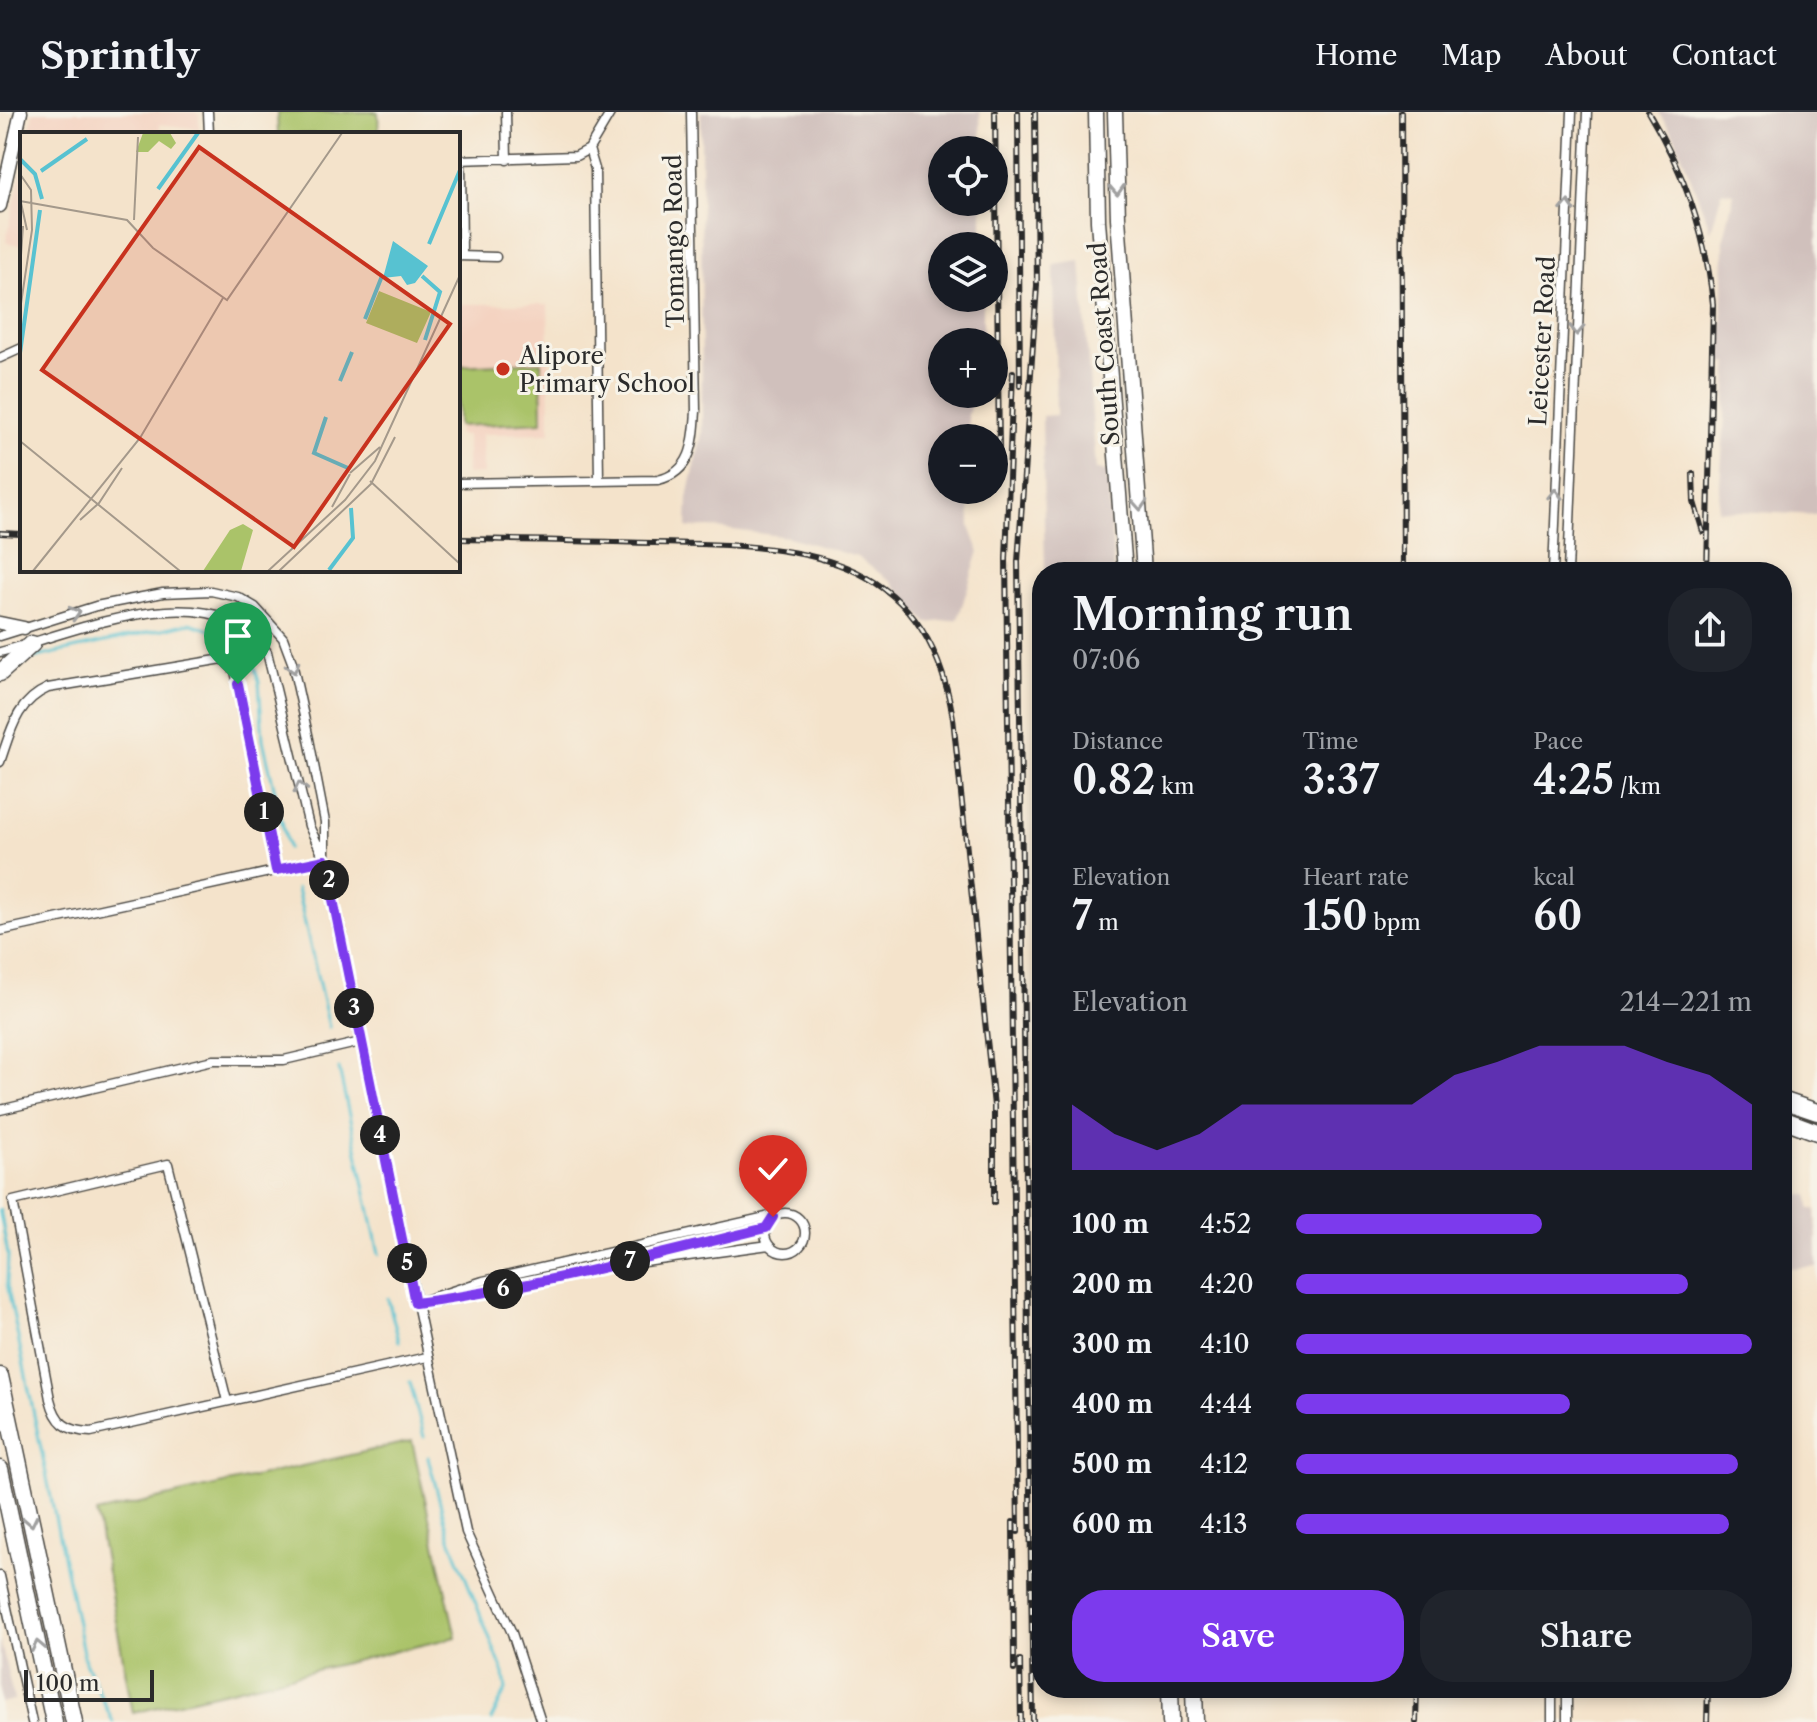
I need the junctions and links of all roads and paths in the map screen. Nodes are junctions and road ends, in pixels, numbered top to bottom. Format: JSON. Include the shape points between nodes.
{"nodes":[{"id":1,"x":21,"y":112,"type":"edge"},
{"id":2,"x":208,"y":112,"type":"edge"},
{"id":3,"x":506,"y":112,"type":"edge"},
{"id":4,"x":611,"y":112,"type":"edge"},
{"id":5,"x":691,"y":112,"type":"edge"},
{"id":6,"x":1096,"y":112,"type":"edge"},
{"id":7,"x":1115,"y":112,"type":"edge"},
{"id":8,"x":1572,"y":112,"type":"edge"},
{"id":9,"x":1587,"y":112,"type":"edge"},
{"id":10,"x":209,"y":132,"type":"edge"},
{"id":11,"x":589,"y":149,"type":"junction"},
{"id":12,"x":460,"y":160,"type":"edge"},
{"id":13,"x":507,"y":160,"type":"junction"},
{"id":14,"x":0,"y":206,"type":"edge"},
{"id":15,"x":1123,"y":255,"type":"junction"},
{"id":16,"x":460,"y":256,"type":"edge"},
{"id":17,"x":496,"y":257,"type":"dead end"},
{"id":18,"x":1101,"y":257,"type":"junction"},
{"id":19,"x":1565,"y":279,"type":"junction"},
{"id":20,"x":1580,"y":280,"type":"junction"},
{"id":21,"x":20,"y":349,"type":"edge"},
{"id":22,"x":0,"y":358,"type":"edge"},
{"id":23,"x":1117,"y":471,"type":"junction"},
{"id":24,"x":1137,"y":471,"type":"junction"},
{"id":25,"x":599,"y":480,"type":"junction"},
{"id":26,"x":460,"y":483,"type":"edge"},
{"id":27,"x":1124,"y":562,"type":"edge"},
{"id":28,"x":1143,"y":562,"type":"edge"},
{"id":29,"x":1553,"y":562,"type":"edge"},
{"id":30,"x":1568,"y":562,"type":"edge"},
{"id":31,"x":0,"y":623,"type":"edge"},
{"id":32,"x":24,"y":628,"type":"junction"},
{"id":33,"x":0,"y":636,"type":"edge"},
{"id":34,"x":32,"y":644,"type":"junction"},
{"id":35,"x":0,"y":652,"type":"edge"},
{"id":36,"x":0,"y":673,"type":"edge"},
{"id":37,"x":0,"y":762,"type":"edge"},
{"id":38,"x":325,"y":860,"type":"junction"},
{"id":39,"x":276,"y":870,"type":"junction"},
{"id":40,"x":0,"y":931,"type":"edge"},
{"id":41,"x":361,"y":1042,"type":"junction"},
{"id":42,"x":1792,"y":1103,"type":"edge"},
{"id":43,"x":0,"y":1110,"type":"edge"},
{"id":44,"x":1817,"y":1112,"type":"edge"},
{"id":45,"x":1792,"y":1123,"type":"edge"},
{"id":46,"x":1817,"y":1132,"type":"edge"},
{"id":47,"x":779,"y":1214,"type":"junction"},
{"id":48,"x":766,"y":1228,"type":"junction"},
{"id":49,"x":769,"y":1245,"type":"junction"},
{"id":50,"x":620,"y":1263,"type":"junction"},
{"id":51,"x":415,"y":1303,"type":"junction"},
{"id":52,"x":427,"y":1357,"type":"junction"},
{"id":53,"x":0,"y":1376,"type":"edge"},
{"id":54,"x":227,"y":1401,"type":"junction"},
{"id":55,"x":0,"y":1469,"type":"edge"},
{"id":56,"x":0,"y":1576,"type":"edge"},
{"id":57,"x":1170,"y":1698,"type":"edge"},
{"id":58,"x":1194,"y":1698,"type":"edge"},
{"id":59,"x":1552,"y":1698,"type":"edge"},
{"id":60,"x":1567,"y":1698,"type":"edge"},
{"id":61,"x":32,"y":1722,"type":"edge"},
{"id":62,"x":54,"y":1722,"type":"edge"},
{"id":63,"x":74,"y":1722,"type":"edge"},
{"id":64,"x":541,"y":1722,"type":"edge"},
{"id":65,"x":1171,"y":1722,"type":"edge"},
{"id":66,"x":1195,"y":1722,"type":"edge"},
{"id":67,"x":1552,"y":1722,"type":"edge"},
{"id":68,"x":1567,"y":1722,"type":"edge"}],
"edges":[{"from":1,"to":14,"type":"street"},
{"from":2,"to":10,"type":"street"},
{"from":3,"to":13,"type":"street"},
{"from":4,"to":11,"type":"street"},
{"from":5,"to":25,"type":"street","name":"Tomango Road","via":[[694,443],[685,464],[658,480]]},
{"from":6,"to":18,"type":"main road","name":"South Coast Road"},
{"from":7,"to":15,"type":"main road","name":"South Coast Road","one_way":true},
{"from":19,"to":8,"type":"street","name":"Leicester Road","one_way":true},
{"from":9,"to":20,"type":"street","name":"Leicester Road"},
{"from":11,"to":13,"type":"street","via":[[568,158]]},
{"from":11,"to":25,"type":"street","via":[[595,169]]},
{"from":12,"to":13,"type":"street"},
{"from":12,"to":16,"type":"street"},
{"from":15,"to":18,"type":"main road"},
{"from":15,"to":24,"type":"main road","name":"South Coast Road"},
{"from":16,"to":17,"type":"street"},
{"from":18,"to":23,"type":"main road","name":"South Coast Road"},
{"from":19,"to":20,"type":"street"},
{"from":29,"to":19,"type":"street","name":"Leicester Road","one_way":true},
{"from":20,"to":30,"type":"street","name":"Leicester Road","one_way":true},
{"from":21,"to":22,"type":"street"},
{"from":23,"to":24,"type":"main road"},
{"from":23,"to":27,"type":"main road","name":"South Coast Road"},
{"from":24,"to":28,"type":"main road","name":"South Coast Road","one_way":true},
{"from":25,"to":26,"type":"street"},
{"from":31,"to":32,"type":"street"},
{"from":32,"to":33,"type":"street"},
{"from":32,"to":38,"type":"street","one_way":true,"via":[[163,593],[211,591],[255,607],[283,638],[292,662],[325,822]]},
{"from":34,"to":35,"type":"street"},
{"from":34,"to":36,"type":"highway"},
{"from":38,"to":34,"type":"street","one_way":true,"via":[[309,826],[267,652],[250,630],[218,614],[169,612],[121,617]]},
{"from":37,"to":39,"type":"street","via":[[17,716],[35,694],[223,659],[235,671]]},
{"from":38,"to":39,"type":"street"},
{"from":38,"to":41,"type":"street"},
{"from":39,"to":40,"type":"street"},
{"from":41,"to":43,"type":"street","via":[[284,1060],[213,1060]]},
{"from":41,"to":51,"type":"street"},
{"from":42,"to":44,"type":"highway"},
{"from":45,"to":46,"type":"highway"},
{"from":47,"to":48,"type":"street"},
{"from":47,"to":49,"type":"street","via":[[798,1217],[805,1228],[804,1241],[789,1253]]},
{"from":47,"to":51,"type":"street","via":[[483,1281]]},
{"from":48,"to":49,"type":"street"},
{"from":48,"to":50,"type":"street"},
{"from":49,"to":50,"type":"street"},
{"from":50,"to":51,"type":"street"},
{"from":51,"to":52,"type":"street"},
{"from":52,"to":54,"type":"street"},
{"from":52,"to":64,"type":"street","via":[[466,1532],[512,1633]]},
{"from":53,"to":63,"type":"highway","one_way":true},
{"from":54,"to":54,"type":"street","via":[[91,1432],[58,1421],[13,1201],[168,1164]]},
{"from":62,"to":55,"type":"highway","one_way":true},
{"from":56,"to":61,"type":"street"},
{"from":57,"to":65,"type":"highway"},
{"from":58,"to":66,"type":"highway"},
{"from":59,"to":67,"type":"street"},
{"from":60,"to":68,"type":"street"}]}
